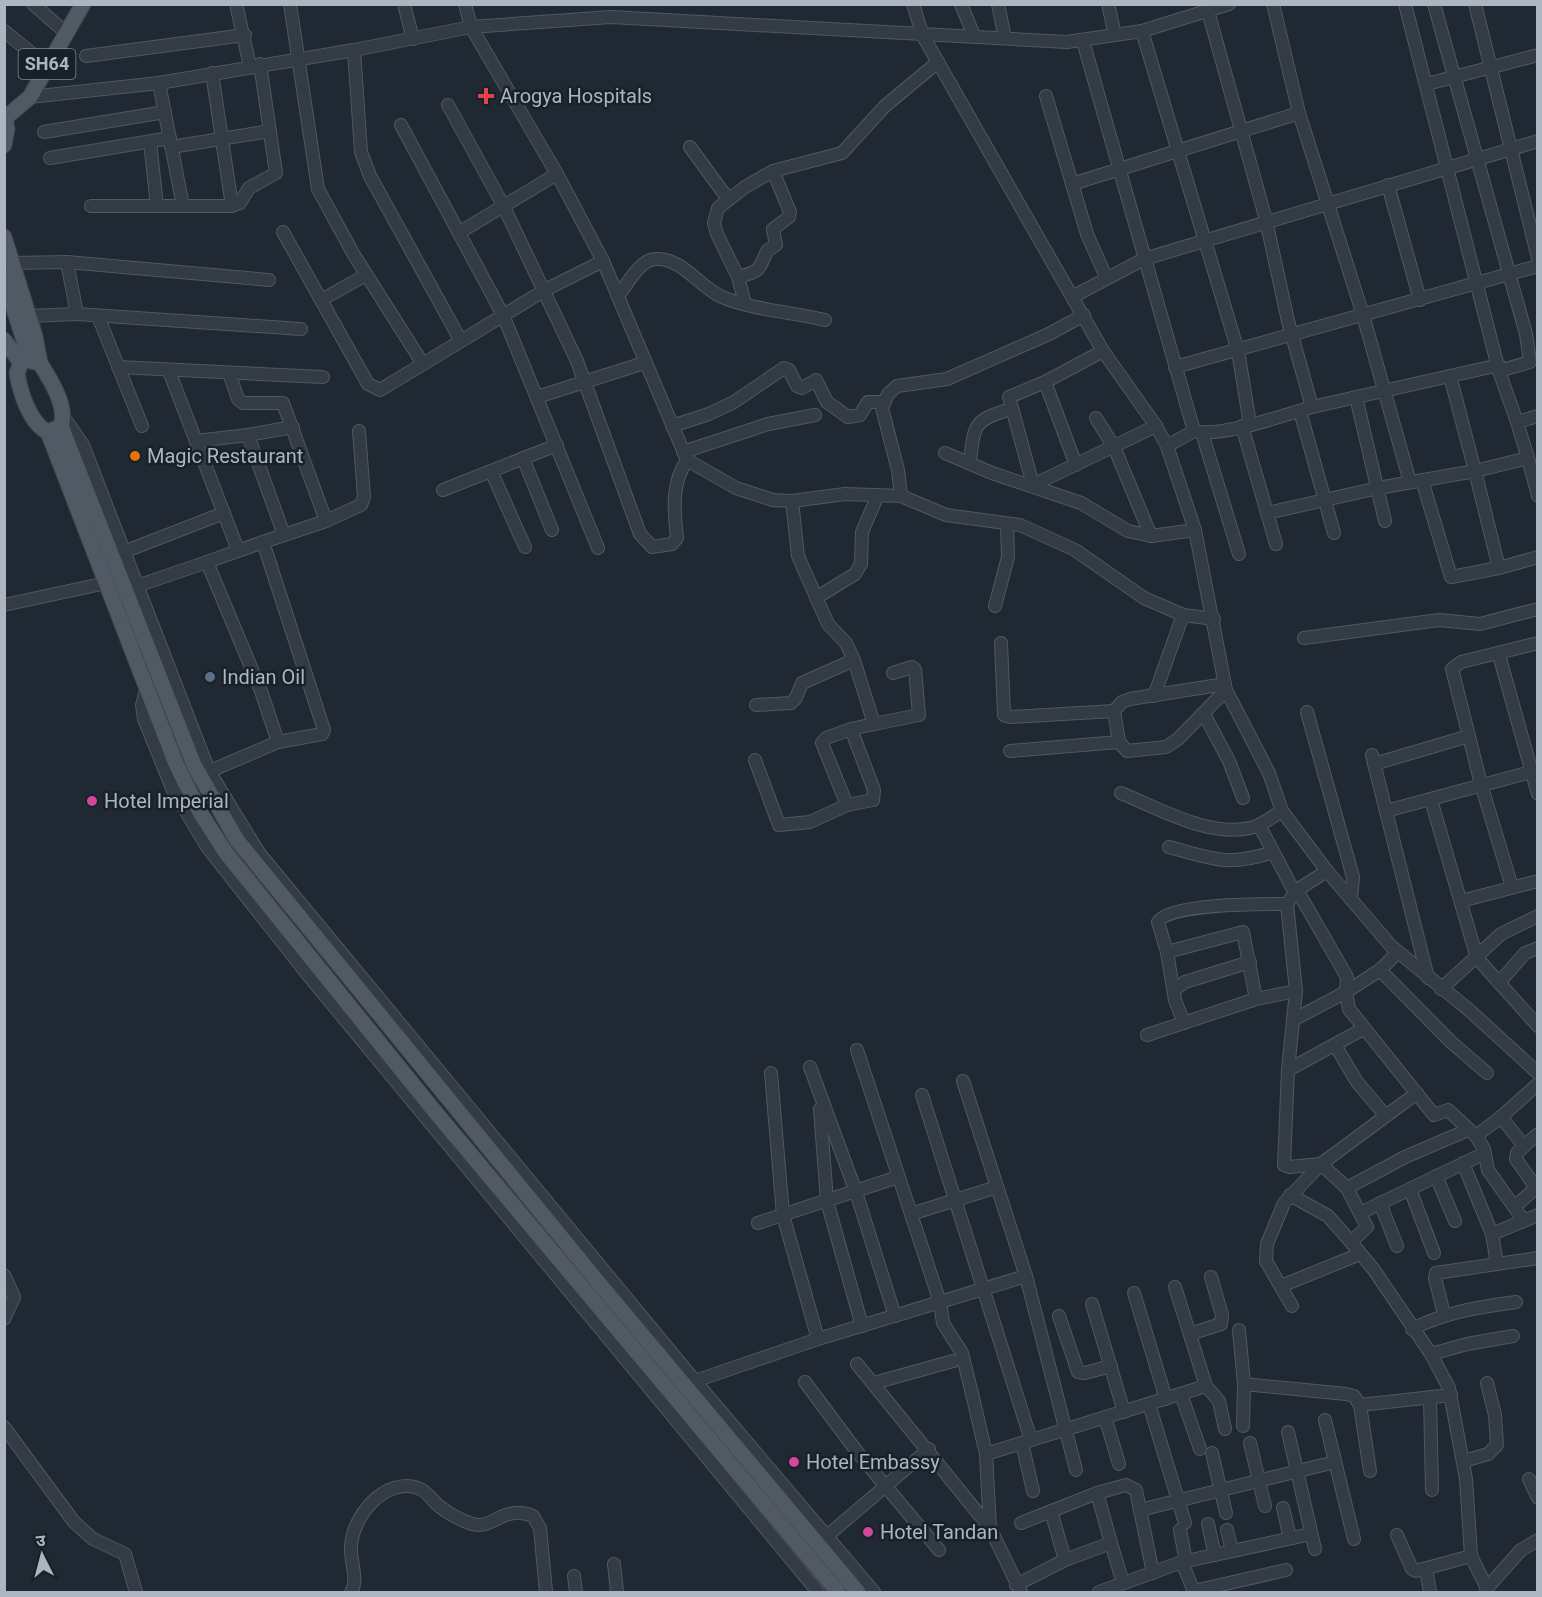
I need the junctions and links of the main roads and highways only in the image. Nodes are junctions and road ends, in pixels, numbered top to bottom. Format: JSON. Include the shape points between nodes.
{"nodes":[{"id":1,"x":83,"y":4,"type":"edge"},
{"id":2,"x":5,"y":118,"type":"edge"},
{"id":3,"x":5,"y":142,"type":"edge"},
{"id":4,"x":4,"y":237,"type":"edge"},
{"id":5,"x":4,"y":277,"type":"edge"},
{"id":6,"x":4,"y":314,"type":"edge"},
{"id":7,"x":4,"y":340,"type":"edge"},
{"id":8,"x":29,"y":362,"type":"junction"},
{"id":9,"x":4,"y":363,"type":"edge"},
{"id":10,"x":18,"y":382,"type":"junction"},
{"id":11,"x":57,"y":425,"type":"junction"},
{"id":12,"x":838,"y":1593,"type":"edge"},
{"id":13,"x":858,"y":1593,"type":"edge"}],
"edges":[{"from":1,"to":2,"type":"main road","number":"SH64","via":[[30,97]]},
{"from":2,"to":3,"type":"main road","number":"SH64"},
{"from":4,"to":8,"type":"main road","via":[[29,316]]},
{"from":5,"to":8,"type":"main road"},
{"from":6,"to":8,"type":"main road"},
{"from":7,"to":8,"type":"main road"},
{"from":8,"to":10,"type":"main road","via":[[17,373]]},
{"from":8,"to":11,"type":"main road"},
{"from":9,"to":10,"type":"main road"},
{"from":10,"to":11,"type":"main road","via":[[36,421]]},
{"from":11,"to":12,"type":"main road","via":[[106,583],[146,690],[186,784],[226,853],[435,1113]]},
{"from":11,"to":13,"type":"main road","via":[[132,588],[204,773],[237,840]]}]}
